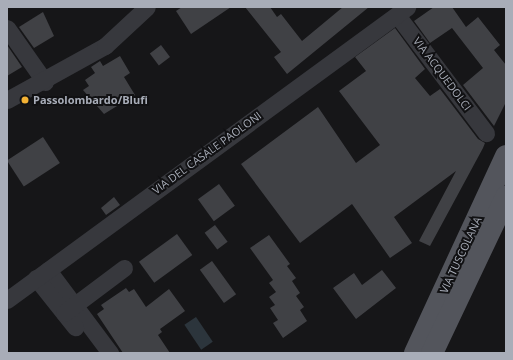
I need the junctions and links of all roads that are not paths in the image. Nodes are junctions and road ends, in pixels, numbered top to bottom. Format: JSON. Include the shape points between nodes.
{"nodes":[{"id":1,"x":148,"y":7,"type":"edge"},
{"id":2,"x":402,"y":11,"type":"edge"},
{"id":3,"x":7,"y":28,"type":"edge"},
{"id":4,"x":45,"y":82,"type":"junction"},
{"id":5,"x":7,"y":100,"type":"edge"},
{"id":6,"x":486,"y":133,"type":"dead end"},
{"id":7,"x":506,"y":156,"type":"edge"},
{"id":8,"x":506,"y":197,"type":"edge"},
{"id":9,"x":124,"y":268,"type":"dead end"},
{"id":10,"x":42,"y":274,"type":"junction"},
{"id":11,"x":7,"y":300,"type":"edge"},
{"id":12,"x":69,"y":309,"type":"junction"},
{"id":13,"x":75,"y":327,"type":"dead end"},
{"id":14,"x":110,"y":353,"type":"edge"},
{"id":15,"x":415,"y":353,"type":"edge"},
{"id":16,"x":432,"y":353,"type":"edge"}],
"edges":[{"from":1,"to":4,"type":"street","via":[[105,46]]},
{"from":2,"to":6,"type":"street","name":"VIA ACQUEDOLCI"},
{"from":2,"to":10,"type":"street","name":"VIA DEL CASALE PAOLONI"},
{"from":3,"to":4,"type":"street"},
{"from":4,"to":5,"type":"street"},
{"from":7,"to":15,"type":"main road","name":"VIA TUSCOLANA"},
{"from":8,"to":16,"type":"main road","name":"VIA TUSCOLANA"},
{"from":9,"to":12,"type":"street"},
{"from":10,"to":11,"type":"street","name":"VIA DEL CASALE PAOLONI"},
{"from":10,"to":12,"type":"street"},
{"from":12,"to":13,"type":"street"},
{"from":12,"to":14,"type":"street"}]}
